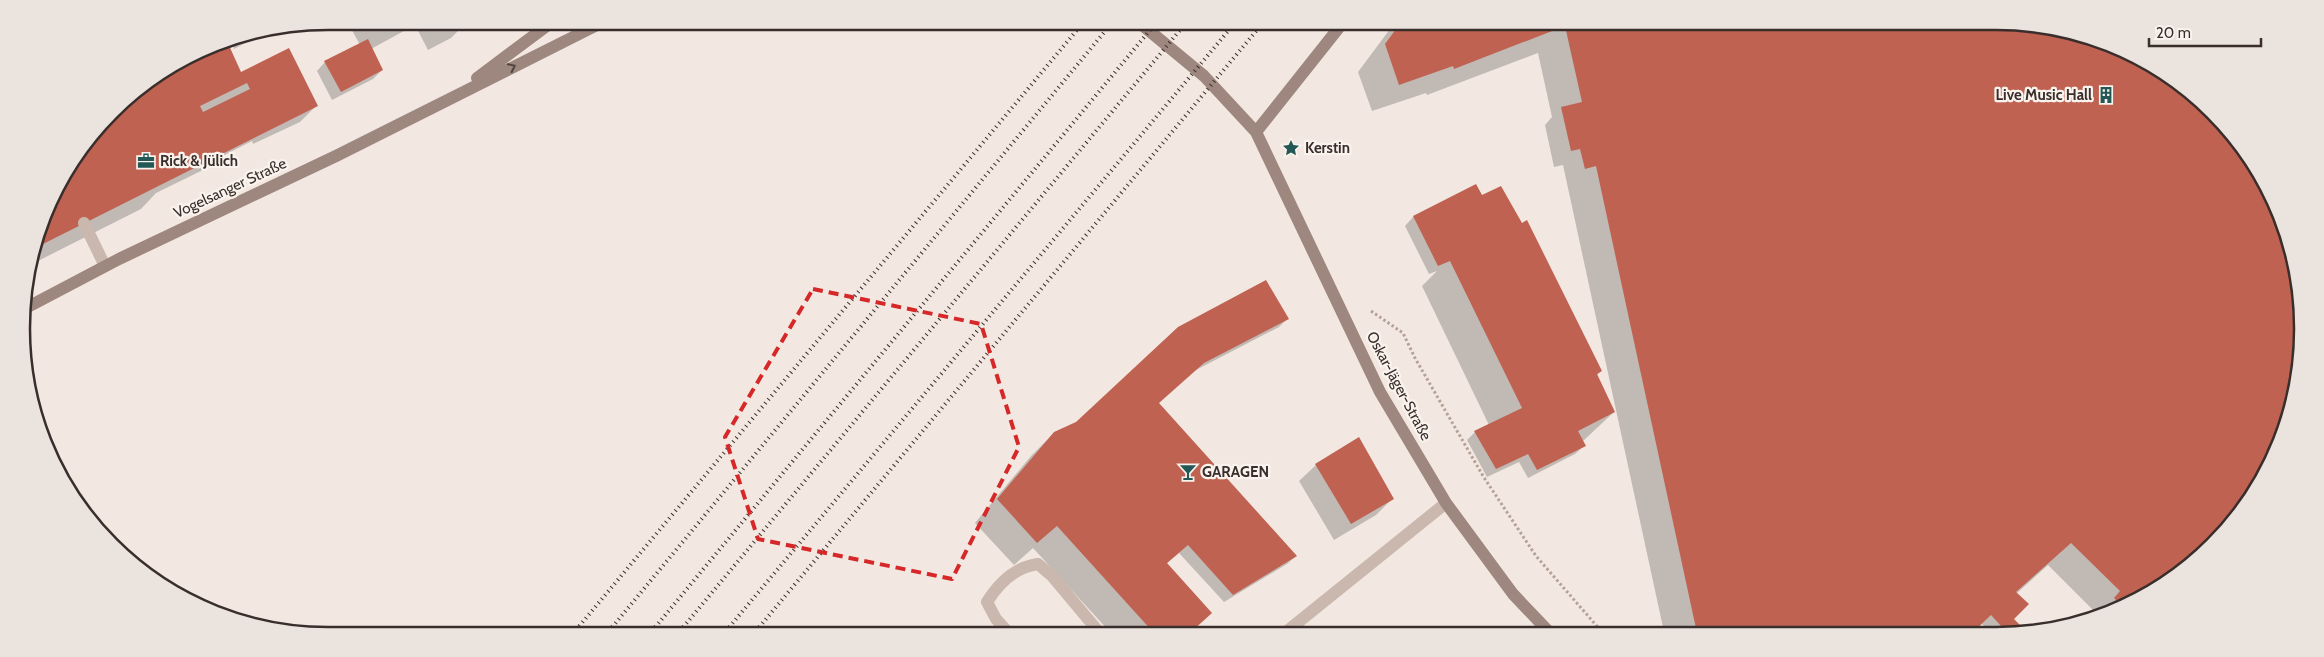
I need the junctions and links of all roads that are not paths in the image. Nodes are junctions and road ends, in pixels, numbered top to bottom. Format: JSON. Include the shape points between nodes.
{"nodes":[{"id":1,"x":541,"y":30,"type":"edge"},
{"id":2,"x":588,"y":30,"type":"edge"},
{"id":3,"x":1149,"y":30,"type":"edge"},
{"id":4,"x":1337,"y":30,"type":"edge"},
{"id":5,"x":453,"y":96,"type":"junction"},
{"id":6,"x":1256,"y":132,"type":"junction"},
{"id":7,"x":84,"y":223,"type":"dead end"},
{"id":8,"x":105,"y":266,"type":"junction"},
{"id":9,"x":31,"y":305,"type":"edge"},
{"id":10,"x":1446,"y":503,"type":"junction"},
{"id":11,"x":1003,"y":627,"type":"edge"},
{"id":12,"x":1095,"y":627,"type":"edge"},
{"id":13,"x":1292,"y":627,"type":"edge"},
{"id":14,"x":1544,"y":627,"type":"edge"}],
"edges":[{"from":1,"to":5,"type":"street","name":"Vogelsanger Straße"},
{"from":5,"to":2,"type":"street","name":"Vogelsanger Straße","one_way":true},
{"from":3,"to":6,"type":"street","via":[[1204,76]]},
{"from":4,"to":6,"type":"street"},
{"from":5,"to":8,"type":"street","name":"Vogelsanger Straße","via":[[328,160]]},
{"from":6,"to":10,"type":"street","name":"Oskar-Jäger-Straße","via":[[1380,392]]},
{"from":7,"to":8,"type":"lane"},
{"from":8,"to":9,"type":"street","name":"Vogelsanger Straße"},
{"from":10,"to":13,"type":"lane"},
{"from":10,"to":14,"type":"street","name":"Oskar-Jäger-Straße","via":[[1513,594]]},
{"from":11,"to":12,"type":"lane","via":[[987,602],[1009,576],[1023,566],[1038,564]]}]}
